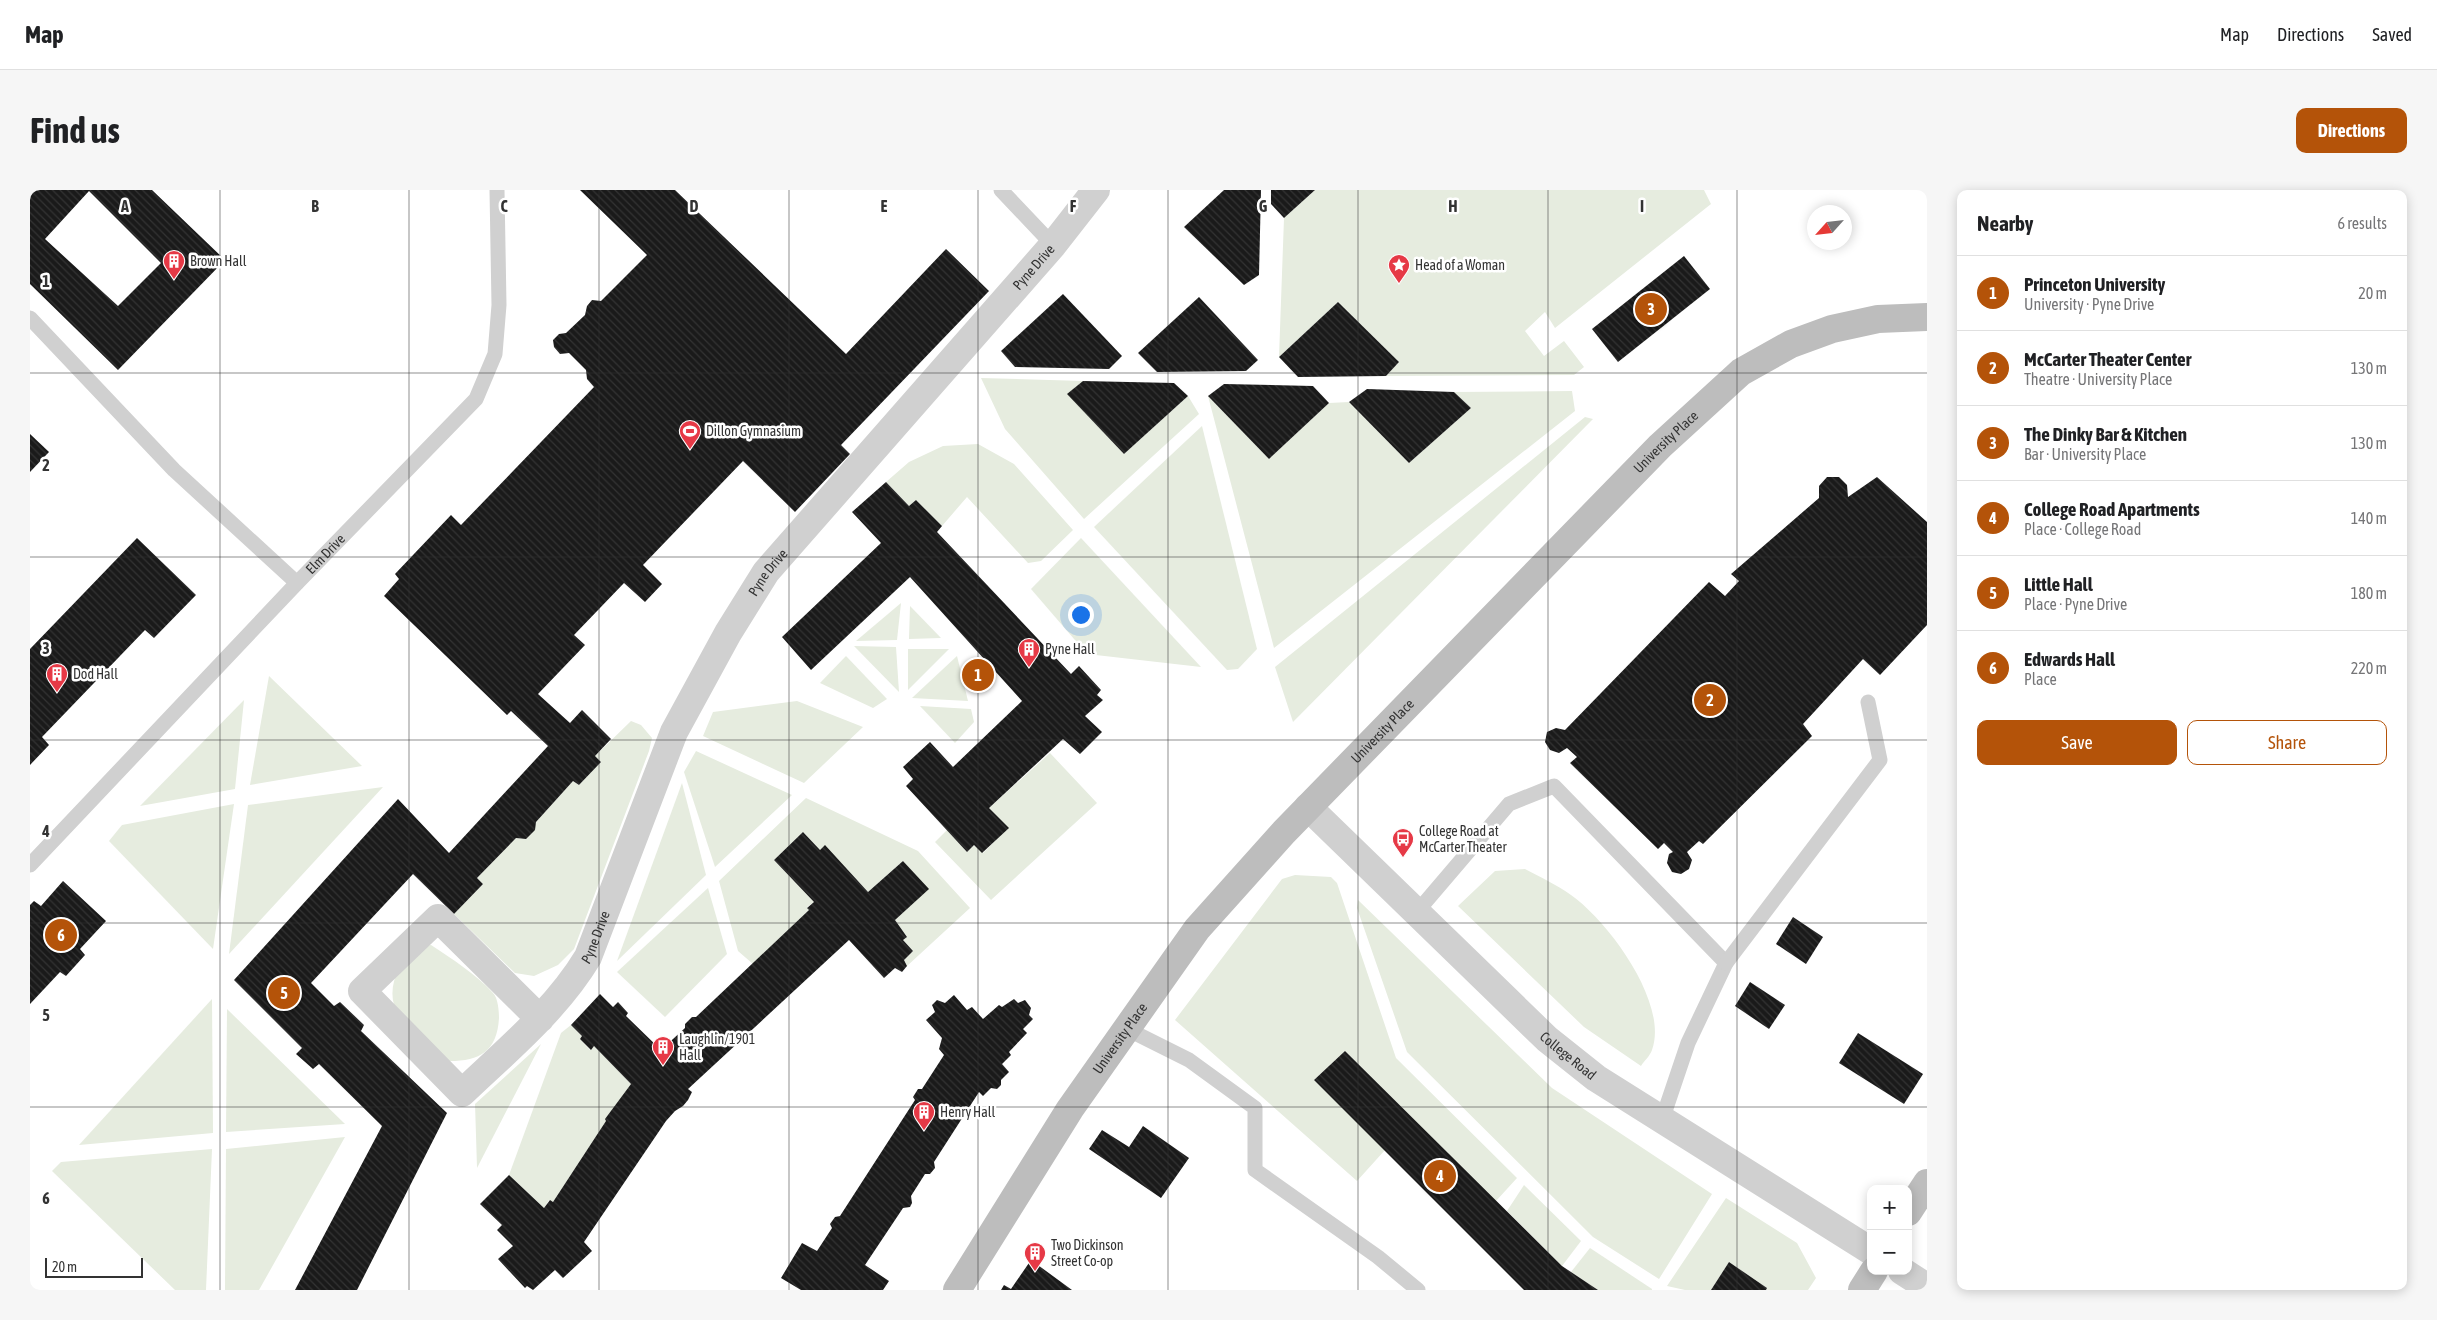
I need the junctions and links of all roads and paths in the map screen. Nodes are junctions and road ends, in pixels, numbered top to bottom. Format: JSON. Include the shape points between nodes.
{"nodes":[{"id":1,"x":497,"y":190,"type":"edge"},
{"id":2,"x":1001,"y":190,"type":"edge"},
{"id":3,"x":1096,"y":190,"type":"edge"},
{"id":4,"x":1053,"y":245,"type":"junction"},
{"id":5,"x":1927,"y":317,"type":"edge"},
{"id":6,"x":30,"y":318,"type":"edge"},
{"id":7,"x":297,"y":583,"type":"junction"},
{"id":8,"x":1868,"y":702,"type":"dead end"},
{"id":9,"x":1308,"y":807,"type":"junction"},
{"id":10,"x":30,"y":865,"type":"edge"},
{"id":11,"x":1416,"y":913,"type":"junction"},
{"id":12,"x":1726,"y":963,"type":"junction"},
{"id":13,"x":540,"y":1019,"type":"junction"},
{"id":14,"x":1127,"y":1029,"type":"junction"},
{"id":15,"x":1662,"y":1120,"type":"junction"},
{"id":16,"x":1927,"y":1183,"type":"edge"},
{"id":17,"x":1912,"y":1206,"type":"edge"},
{"id":18,"x":1867,"y":1248,"type":"edge"},
{"id":19,"x":1871,"y":1275,"type":"edge"},
{"id":20,"x":1908,"y":1275,"type":"edge"},
{"id":21,"x":1927,"y":1287,"type":"edge"},
{"id":22,"x":956,"y":1290,"type":"edge"},
{"id":23,"x":1418,"y":1290,"type":"edge"},
{"id":24,"x":1862,"y":1290,"type":"edge"}],
"edges":[{"from":1,"to":7,"type":"lane","name":"Elm Drive","via":[[499,305],[495,354],[476,399]]},
{"from":2,"to":4,"type":"lane"},
{"from":3,"to":4,"type":"street","name":"Pyne Drive"},
{"from":4,"to":13,"type":"street","name":"Pyne Drive","via":[[766,572],[728,633],[674,732],[588,957],[572,983]]},
{"from":5,"to":9,"type":"street","name":"University Place","via":[[1878,319],[1832,329],[1791,344],[1742,372],[1660,446]]},
{"from":6,"to":7,"type":"lane","via":[[174,470]]},
{"from":7,"to":10,"type":"lane","name":"Elm Drive"},
{"from":8,"to":12,"type":"lane","via":[[1880,760]]},
{"from":9,"to":11,"type":"street","name":"College Road"},
{"from":9,"to":14,"type":"street","name":"University Place","via":[[1197,929]]},
{"from":11,"to":12,"type":"lane","via":[[1509,804],[1554,786]]},
{"from":11,"to":15,"type":"street","name":"College Road","via":[[1547,1039],[1596,1078]]},
{"from":12,"to":15,"type":"lane","via":[[1688,1043]]},
{"from":13,"to":13,"type":"street","name":"Pyne Drive","via":[[462,1093],[362,992],[438,918]]},
{"from":14,"to":22,"type":"street","name":"University Place","via":[[1070,1109]]},
{"from":14,"to":23,"type":"lane","via":[[1189,1060],[1256,1108],[1255,1170],[1378,1257]]},
{"from":15,"to":18,"type":"street","name":"College Road"},
{"from":16,"to":17,"type":"street"},
{"from":19,"to":24,"type":"street"},
{"from":20,"to":21,"type":"street"}]}
